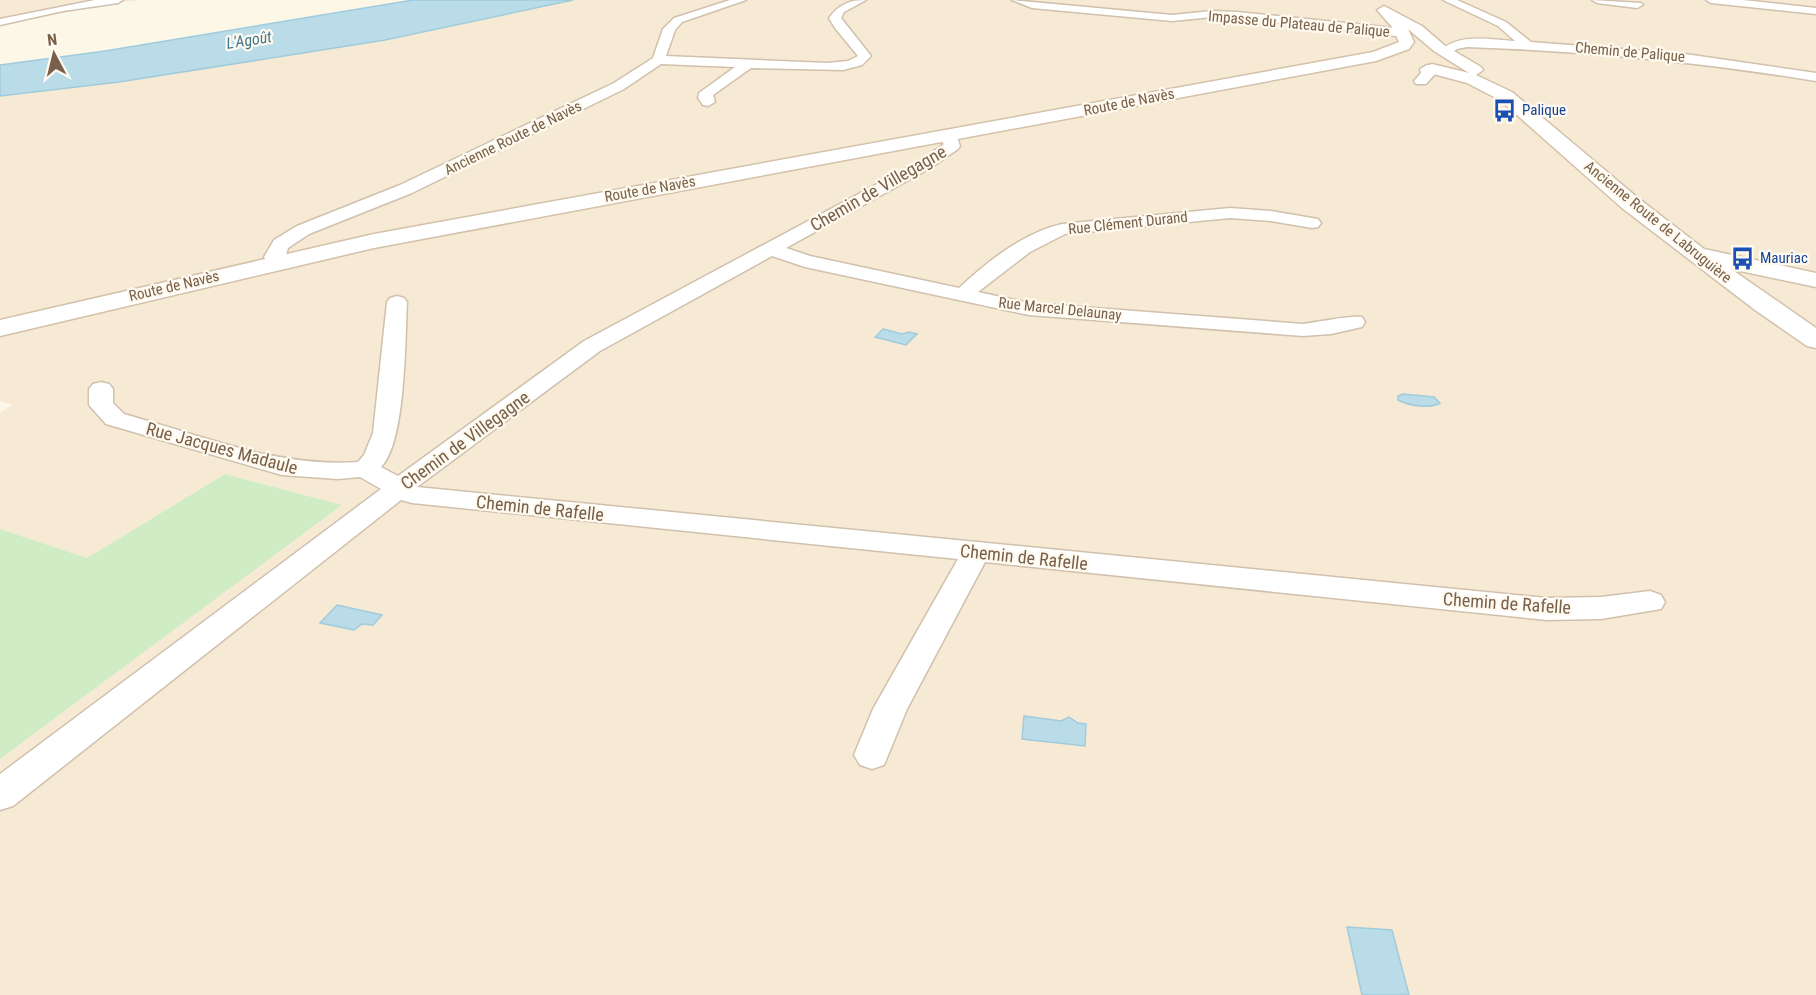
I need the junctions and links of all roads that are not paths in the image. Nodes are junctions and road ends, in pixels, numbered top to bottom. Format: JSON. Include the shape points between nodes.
{"nodes":[{"id":1,"x":118,"y":0,"type":"edge"},
{"id":2,"x":741,"y":0,"type":"edge"},
{"id":3,"x":861,"y":0,"type":"edge"},
{"id":4,"x":1017,"y":0,"type":"edge"},
{"id":5,"x":1370,"y":0,"type":"edge"},
{"id":6,"x":1448,"y":0,"type":"edge"},
{"id":7,"x":1597,"y":0,"type":"edge"},
{"id":8,"x":1711,"y":0,"type":"edge"},
{"id":9,"x":1637,"y":5,"type":"dead end"},
{"id":10,"x":1384,"y":10,"type":"junction"},
{"id":11,"x":1816,"y":11,"type":"edge"},
{"id":12,"x":0,"y":22,"type":"edge"},
{"id":13,"x":1404,"y":33,"type":"junction"},
{"id":14,"x":1527,"y":45,"type":"junction"},
{"id":15,"x":1453,"y":56,"type":"junction"},
{"id":16,"x":657,"y":60,"type":"junction"},
{"id":17,"x":747,"y":64,"type":"junction"},
{"id":18,"x":1412,"y":67,"type":"junction"},
{"id":19,"x":1816,"y":77,"type":"edge"},
{"id":20,"x":1506,"y":96,"type":"junction"},
{"id":21,"x":708,"y":102,"type":"dead end"},
{"id":22,"x":945,"y":136,"type":"junction"},
{"id":23,"x":1312,"y":223,"type":"dead end"},
{"id":24,"x":1688,"y":248,"type":"junction"},
{"id":25,"x":772,"y":249,"type":"junction"},
{"id":26,"x":276,"y":262,"type":"junction"},
{"id":27,"x":1789,"y":276,"type":"junction"},
{"id":28,"x":1816,"y":280,"type":"edge"},
{"id":29,"x":1737,"y":285,"type":"junction"},
{"id":30,"x":963,"y":295,"type":"junction"},
{"id":31,"x":397,"y":302,"type":"dead end"},
{"id":32,"x":1764,"y":305,"type":"junction"},
{"id":33,"x":1816,"y":315,"type":"edge"},
{"id":34,"x":1354,"y":322,"type":"dead end"},
{"id":35,"x":0,"y":328,"type":"edge"},
{"id":36,"x":1816,"y":340,"type":"edge"},
{"id":37,"x":101,"y":389,"type":"dead end"},
{"id":38,"x":365,"y":469,"type":"junction"},
{"id":39,"x":399,"y":488,"type":"junction"},
{"id":40,"x":974,"y":552,"type":"junction"},
{"id":41,"x":1650,"y":602,"type":"dead end"},
{"id":42,"x":872,"y":755,"type":"dead end"},
{"id":43,"x":0,"y":795,"type":"edge"}],
"edges":[{"from":1,"to":12,"type":"street"},
{"from":2,"to":16,"type":"street","via":[[678,20],[669,29]]},
{"from":3,"to":17,"type":"street","via":[[840,10],[835,18],[864,53],[860,62],[827,67]]},
{"from":4,"to":13,"type":"street","name":"Impasse du Plateau de Palique","via":[[1032,5],[1173,18],[1222,14]]},
{"from":5,"to":10,"type":"main road"},
{"from":6,"to":14,"type":"street","via":[[1502,24]]},
{"from":7,"to":9,"type":"street"},
{"from":8,"to":11,"type":"street"},
{"from":10,"to":13,"type":"main road"},
{"from":10,"to":15,"type":"main road"},
{"from":13,"to":18,"type":"main road"},
{"from":14,"to":15,"type":"street","name":"Chemin de Palique","via":[[1462,43],[1449,48]]},
{"from":14,"to":19,"type":"street","name":"Chemin de Palique","via":[[1653,53]]},
{"from":15,"to":18,"type":"main road","via":[[1418,49]]},
{"from":15,"to":18,"type":"main road","via":[[1455,68]]},
{"from":15,"to":20,"type":"main road","via":[[1494,82]]},
{"from":16,"to":17,"type":"street"},
{"from":16,"to":26,"type":"street","name":"Ancienne Route de Navès","via":[[610,91],[445,171],[291,236],[276,251]]},
{"from":17,"to":21,"type":"street","via":[[705,93]]},
{"from":18,"to":20,"type":"main road","via":[[1473,79]]},
{"from":18,"to":22,"type":"main road","name":"Route de Navès","via":[[1305,70]]},
{"from":20,"to":24,"type":"main road","name":"Ancienne Route de Labruguière"},
{"from":22,"to":25,"type":"street","name":"Chemin de Villegagne","via":[[952,140],[952,146],[931,160]]},
{"from":22,"to":26,"type":"main road","name":"Route de Navès"},
{"from":23,"to":30,"type":"street","name":"Rue Clément Durand","via":[[1230,213],[1062,229],[1043,236]]},
{"from":24,"to":27,"type":"main road"},
{"from":24,"to":29,"type":"main road","name":"Ancienne Route de Labruguière"},
{"from":25,"to":30,"type":"street","name":"Rue Marcel Delaunay","via":[[805,261]]},
{"from":25,"to":39,"type":"street","name":"Chemin de Villegagne","via":[[592,346]]},
{"from":26,"to":35,"type":"main road","name":"Route de Navès"},
{"from":27,"to":28,"type":"main road"},
{"from":27,"to":29,"type":"main road","via":[[1743,275],[1737,279]]},
{"from":29,"to":32,"type":"main road","name":"Ancienne Route de Labruguière"},
{"from":30,"to":34,"type":"street","name":"Rue Marcel Delaunay","via":[[1049,311],[1303,330]]},
{"from":31,"to":38,"type":"street","via":[[385,432],[376,458]]},
{"from":32,"to":33,"type":"main road"},
{"from":32,"to":36,"type":"main road","name":"Ancienne Route de Labruguière"},
{"from":37,"to":38,"type":"street","name":"Rue Jacques Madaule","via":[[101,405],[115,419],[282,466],[321,471]]},
{"from":38,"to":39,"type":"street"},
{"from":39,"to":40,"type":"street","name":"Chemin de Rafelle","via":[[412,495]]},
{"from":39,"to":43,"type":"street","name":"Chemin de Villegagne"},
{"from":40,"to":41,"type":"street","name":"Chemin de Rafelle","via":[[1547,609]]},
{"from":40,"to":42,"type":"street","via":[[890,709]]}]}
